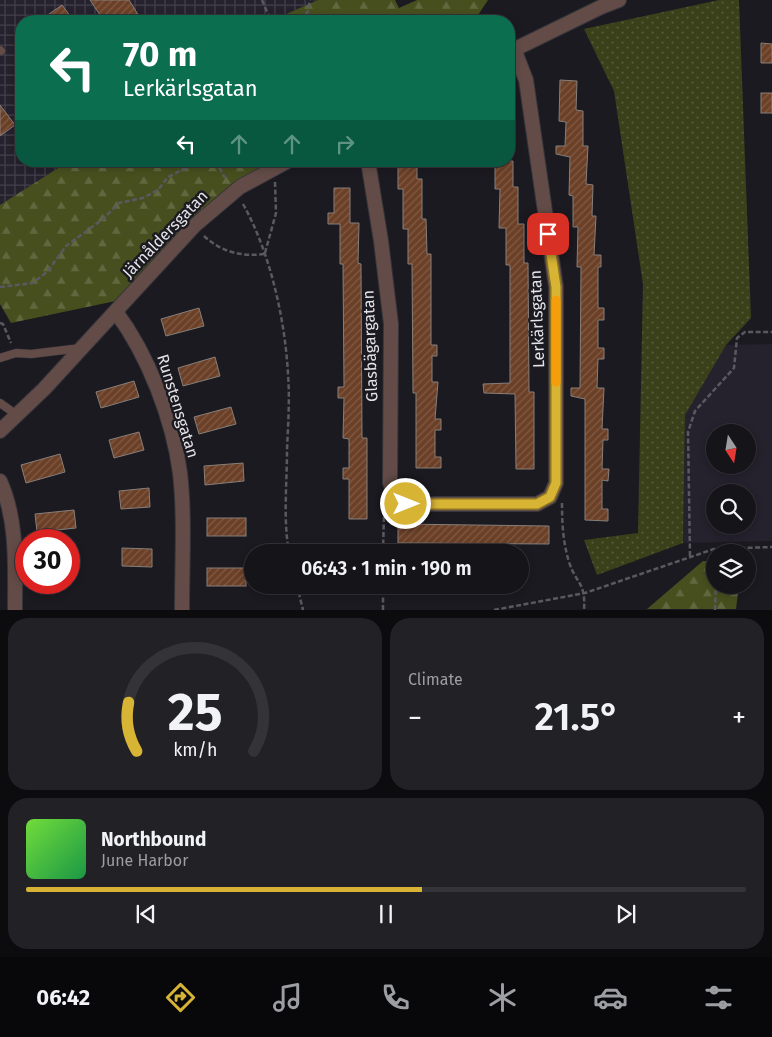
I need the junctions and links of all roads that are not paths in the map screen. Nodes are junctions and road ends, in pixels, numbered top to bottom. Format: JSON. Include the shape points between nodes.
{"nodes":[{"id":1,"x":619,"y":0,"type":"edge"},
{"id":2,"x":515,"y":48,"type":"edge"},
{"id":3,"x":515,"y":58,"type":"edge"},
{"id":4,"x":285,"y":167,"type":"edge"},
{"id":5,"x":369,"y":167,"type":"edge"},
{"id":6,"x":116,"y":312,"type":"junction"},
{"id":7,"x":80,"y":348,"type":"junction"},
{"id":8,"x":0,"y":358,"type":"edge"},
{"id":9,"x":0,"y":403,"type":"edge"},
{"id":10,"x":17,"y":415,"type":"junction"},
{"id":11,"x":0,"y":431,"type":"edge"},
{"id":12,"x":0,"y":481,"type":"edge"},
{"id":13,"x":396,"y":496,"type":"joint"},
{"id":14,"x":15,"y":610,"type":"edge"},
{"id":15,"x":182,"y":610,"type":"edge"}],
"edges":[{"from":1,"to":2,"type":"street"},
{"from":3,"to":13,"type":"street","name":"Lerkärlsgatan","via":[[526,80],[556,287],[556,483],[548,497],[537,504],[406,504]]},
{"from":4,"to":6,"type":"street","name":"Järnåldersgatan","via":[[240,187]]},
{"from":5,"to":13,"type":"street","name":"Glasbägargatan","via":[[390,324],[390,483]]},
{"from":6,"to":7,"type":"street","name":"Järnåldersgatan"},
{"from":6,"to":15,"type":"street","name":"Runstensgatan","via":[[140,347],[176,453],[181,492]]},
{"from":7,"to":8,"type":"lane"},
{"from":7,"to":10,"type":"street","name":"Järnåldersgatan"},
{"from":9,"to":10,"type":"lane"},
{"from":10,"to":11,"type":"street","name":"Järnåldersgatan"},
{"from":12,"to":14,"type":"street","via":[[12,522]]}]}
